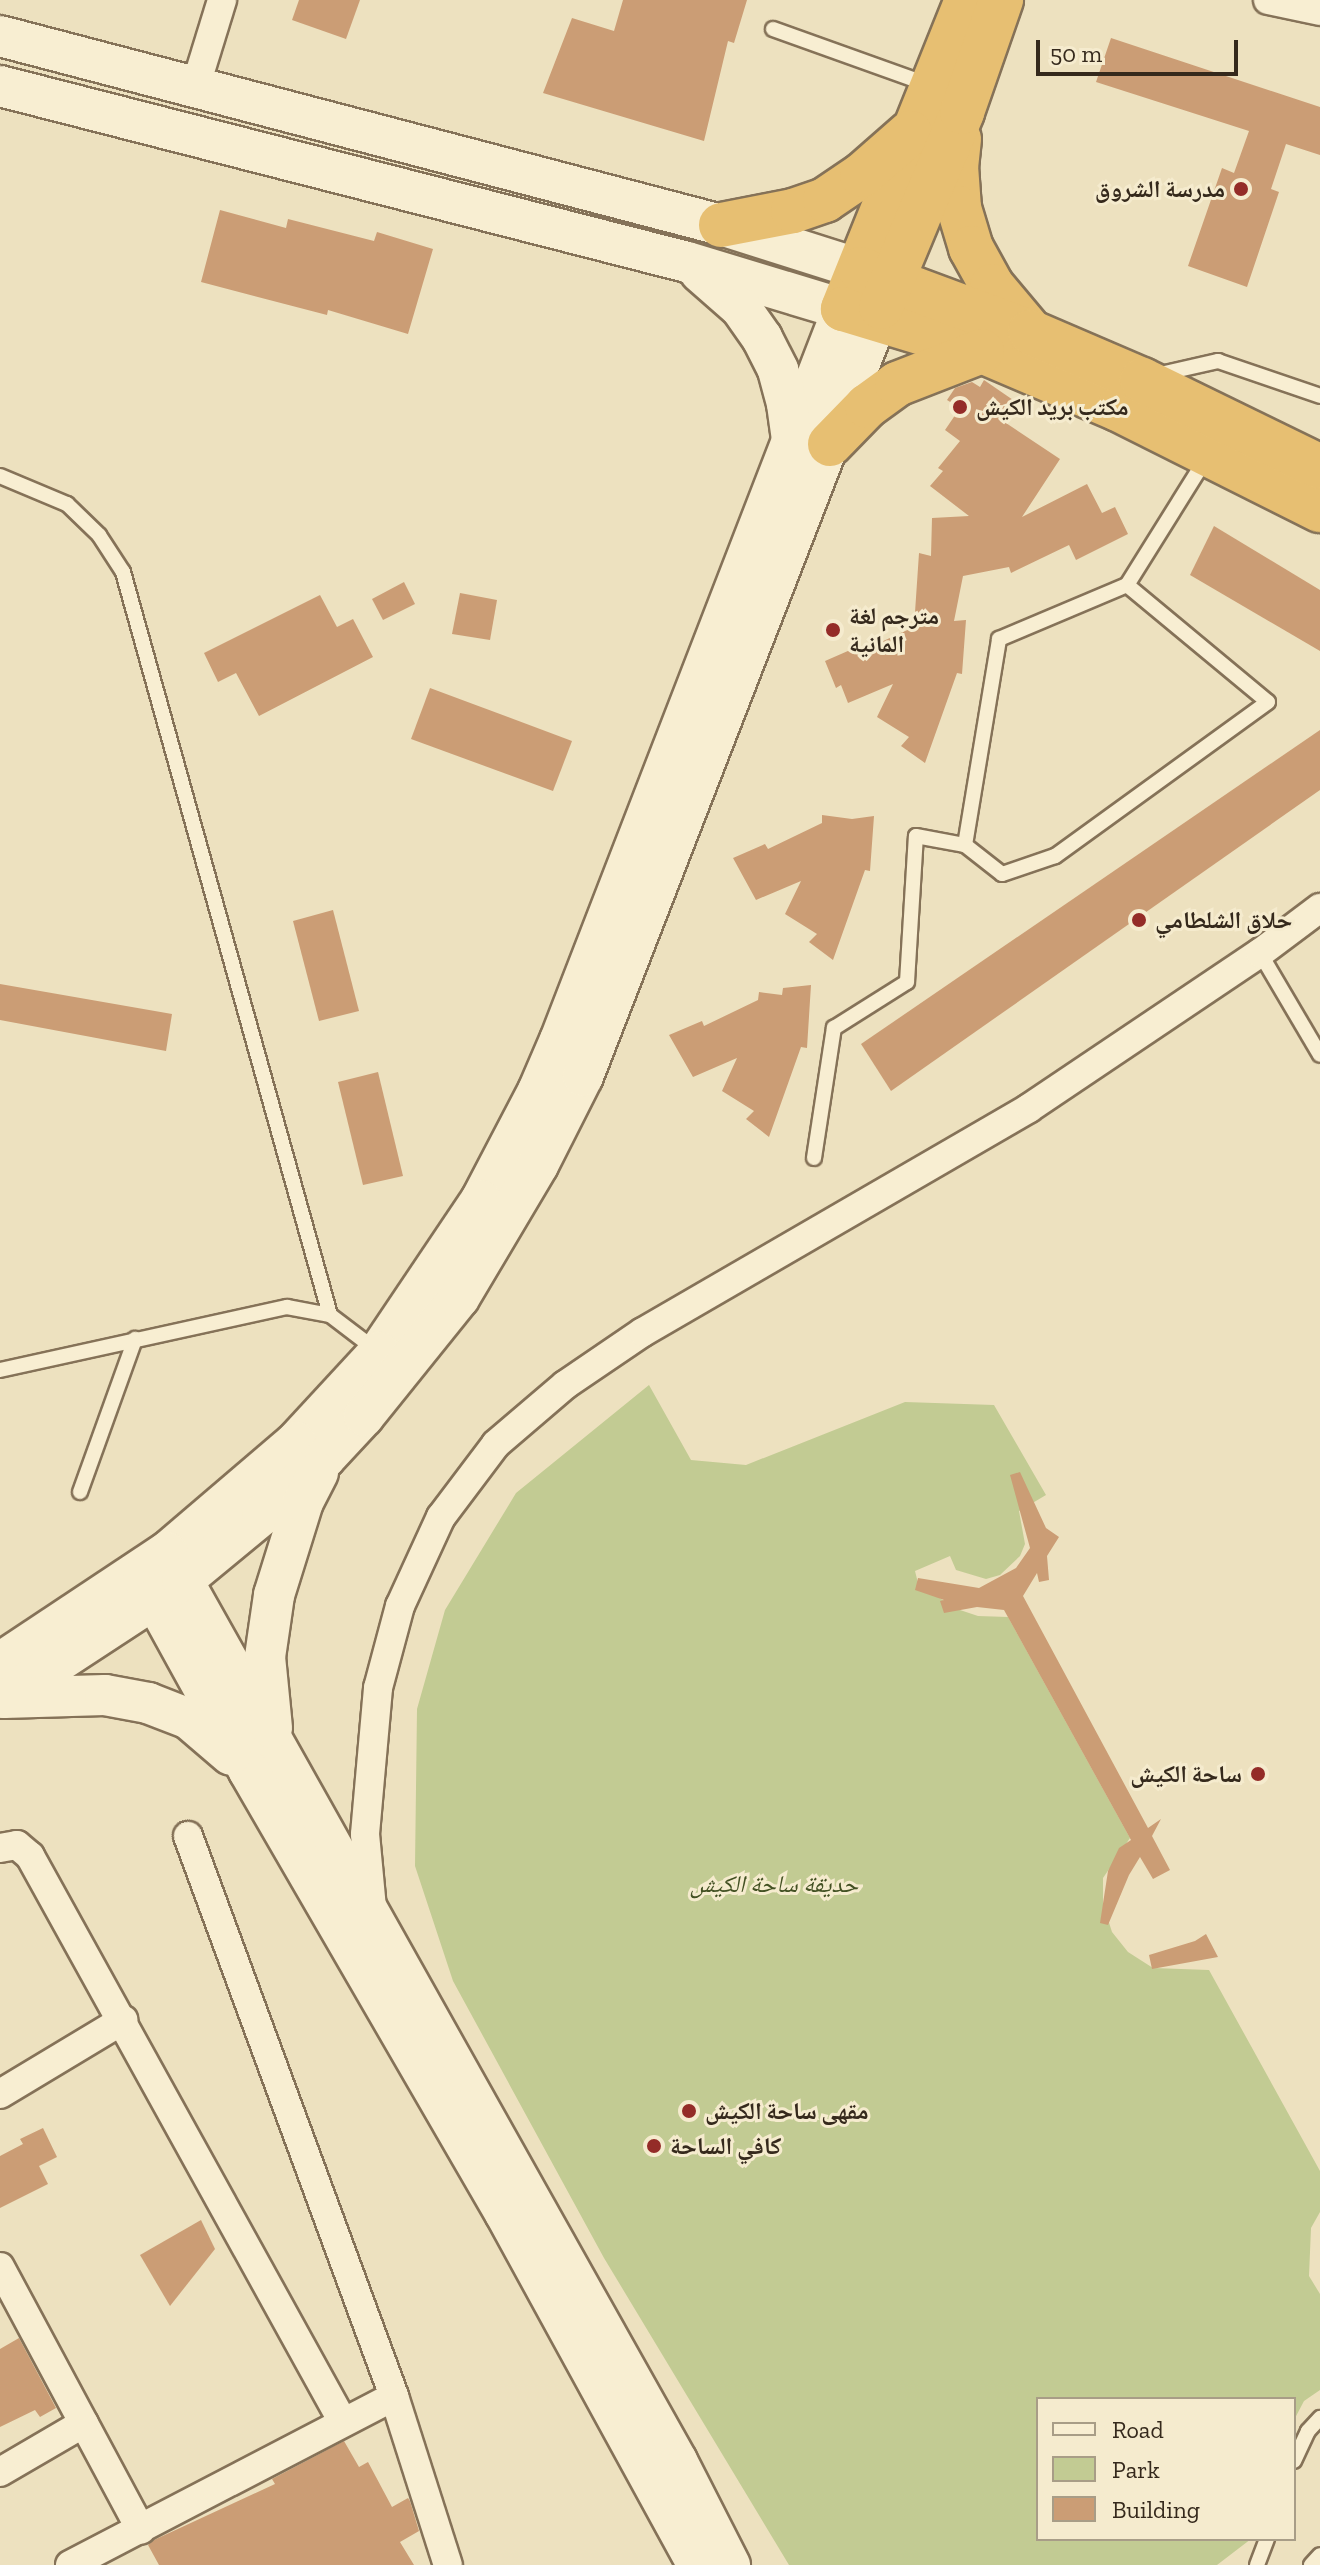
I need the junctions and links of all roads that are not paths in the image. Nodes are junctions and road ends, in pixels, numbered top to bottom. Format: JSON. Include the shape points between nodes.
{"nodes":[{"id":1,"x":222,"y":0,"type":"edge"},
{"id":2,"x":967,"y":0,"type":"edge"},
{"id":3,"x":1001,"y":0,"type":"edge"},
{"id":4,"x":1268,"y":0,"type":"edge"},
{"id":5,"x":1320,"y":11,"type":"edge"},
{"id":6,"x":773,"y":29,"type":"dead end"},
{"id":7,"x":0,"y":36,"type":"edge"},
{"id":8,"x":0,"y":86,"type":"edge"},
{"id":9,"x":195,"y":88,"type":"junction"},
{"id":10,"x":947,"y":99,"type":"junction"},
{"id":11,"x":917,"y":126,"type":"junction"},
{"id":12,"x":721,"y":225,"type":"junction"},
{"id":13,"x":687,"y":262,"type":"junction"},
{"id":14,"x":867,"y":294,"type":"junction"},
{"id":15,"x":1030,"y":332,"type":"junction"},
{"id":16,"x":982,"y":351,"type":"junction"},
{"id":17,"x":1142,"y":380,"type":"junction"},
{"id":18,"x":1320,"y":396,"type":"edge"},
{"id":19,"x":811,"y":442,"type":"junction"},
{"id":20,"x":1209,"y":453,"type":"junction"},
{"id":21,"x":1320,"y":467,"type":"edge"},
{"id":22,"x":0,"y":476,"type":"edge"},
{"id":23,"x":1320,"y":510,"type":"edge"},
{"id":24,"x":1127,"y":585,"type":"junction"},
{"id":25,"x":965,"y":845,"type":"junction"},
{"id":26,"x":1320,"y":908,"type":"edge"},
{"id":27,"x":1260,"y":953,"type":"junction"},
{"id":28,"x":1320,"y":1055,"type":"edge"},
{"id":29,"x":814,"y":1158,"type":"dead end"},
{"id":30,"x":330,"y":1315,"type":"junction"},
{"id":31,"x":135,"y":1339,"type":"junction"},
{"id":32,"x":379,"y":1352,"type":"junction"},
{"id":33,"x":0,"y":1370,"type":"edge"},
{"id":34,"x":325,"y":1458,"type":"junction"},
{"id":35,"x":80,"y":1492,"type":"dead end"},
{"id":36,"x":161,"y":1576,"type":"junction"},
{"id":37,"x":1,"y":1687,"type":"edge"},
{"id":38,"x":262,"y":1758,"type":"junction"},
{"id":39,"x":188,"y":1836,"type":"dead end"},
{"id":40,"x":0,"y":1848,"type":"edge"},
{"id":41,"x":374,"y":1924,"type":"junction"},
{"id":42,"x":123,"y":2020,"type":"junction"},
{"id":43,"x":0,"y":2094,"type":"edge"},
{"id":44,"x":0,"y":2267,"type":"edge"},
{"id":45,"x":394,"y":2396,"type":"junction"},
{"id":46,"x":1320,"y":2418,"type":"edge"},
{"id":47,"x":343,"y":2422,"type":"junction"},
{"id":48,"x":84,"y":2423,"type":"junction"},
{"id":49,"x":1296,"y":2457,"type":"edge"},
{"id":50,"x":0,"y":2472,"type":"edge"},
{"id":51,"x":141,"y":2530,"type":"junction"},
{"id":52,"x":1266,"y":2541,"type":"edge"},
{"id":53,"x":1320,"y":2555,"type":"edge"},
{"id":54,"x":70,"y":2565,"type":"edge"},
{"id":55,"x":448,"y":2565,"type":"edge"},
{"id":56,"x":698,"y":2565,"type":"edge"},
{"id":57,"x":730,"y":2565,"type":"edge"},
{"id":58,"x":1257,"y":2565,"type":"edge"},
{"id":59,"x":1311,"y":2565,"type":"edge"}],
"edges":[{"from":1,"to":9,"type":"street"},
{"from":2,"to":10,"type":"highway"},
{"from":3,"to":10,"type":"highway"},
{"from":4,"to":5,"type":"street"},
{"from":6,"to":10,"type":"lane"},
{"from":7,"to":9,"type":"main road"},
{"from":8,"to":13,"type":"main road"},
{"from":9,"to":12,"type":"main road"},
{"from":10,"to":11,"type":"highway"},
{"from":10,"to":14,"type":"highway"},
{"from":10,"to":15,"type":"highway","via":[[959,208],[971,248],[992,286]]},
{"from":11,"to":12,"type":"highway","via":[[870,169],[825,200]]},
{"from":11,"to":14,"type":"highway"},
{"from":12,"to":14,"type":"main road"},
{"from":13,"to":14,"type":"main road"},
{"from":13,"to":19,"type":"main road","via":[[741,308],[762,338]]},
{"from":14,"to":15,"type":"highway"},
{"from":14,"to":16,"type":"highway"},
{"from":14,"to":19,"type":"main road"},
{"from":15,"to":17,"type":"highway"},
{"from":16,"to":19,"type":"highway","via":[[897,384]]},
{"from":16,"to":20,"type":"highway"},
{"from":17,"to":18,"type":"lane","via":[[1218,361]]},
{"from":17,"to":21,"type":"highway"},
{"from":19,"to":32,"type":"main road","via":[[538,1091],[481,1200]]},
{"from":19,"to":34,"type":"main road","via":[[583,1076],[538,1165],[459,1298]]},
{"from":20,"to":23,"type":"highway"},
{"from":20,"to":24,"type":"lane"},
{"from":22,"to":30,"type":"lane","via":[[67,504],[99,535],[123,572]]},
{"from":24,"to":25,"type":"lane","via":[[999,639]]},
{"from":24,"to":25,"type":"lane","via":[[1268,702],[1055,856],[1002,874]]},
{"from":25,"to":29,"type":"lane","via":[[916,836],[907,982],[834,1028]]},
{"from":26,"to":27,"type":"street"},
{"from":27,"to":28,"type":"lane"},
{"from":27,"to":41,"type":"street","via":[[1029,1108],[643,1332],[565,1385],[496,1444],[441,1517],[400,1606],[378,1688],[365,1834]]},
{"from":30,"to":31,"type":"lane","via":[[287,1307]]},
{"from":30,"to":32,"type":"lane"},
{"from":31,"to":33,"type":"lane"},
{"from":31,"to":35,"type":"lane"},
{"from":32,"to":36,"type":"main road"},
{"from":34,"to":36,"type":"main road"},
{"from":34,"to":38,"type":"main road","via":[[303,1502],[274,1595],[265,1657]]},
{"from":36,"to":37,"type":"main road"},
{"from":36,"to":38,"type":"main road"},
{"from":37,"to":38,"type":"main road","via":[[148,1703]]},
{"from":38,"to":41,"type":"main road"},
{"from":38,"to":56,"type":"main road"},
{"from":39,"to":45,"type":"street"},
{"from":40,"to":42,"type":"street","via":[[17,1845],[30,1856]]},
{"from":41,"to":57,"type":"main road","via":[[677,2461]]},
{"from":42,"to":43,"type":"street"},
{"from":42,"to":47,"type":"street"},
{"from":44,"to":48,"type":"street"},
{"from":45,"to":47,"type":"street"},
{"from":45,"to":55,"type":"street"},
{"from":46,"to":49,"type":"lane"},
{"from":47,"to":51,"type":"street"},
{"from":48,"to":50,"type":"street"},
{"from":48,"to":51,"type":"street"},
{"from":51,"to":54,"type":"street"},
{"from":52,"to":58,"type":"lane"},
{"from":53,"to":59,"type":"lane"}]}
